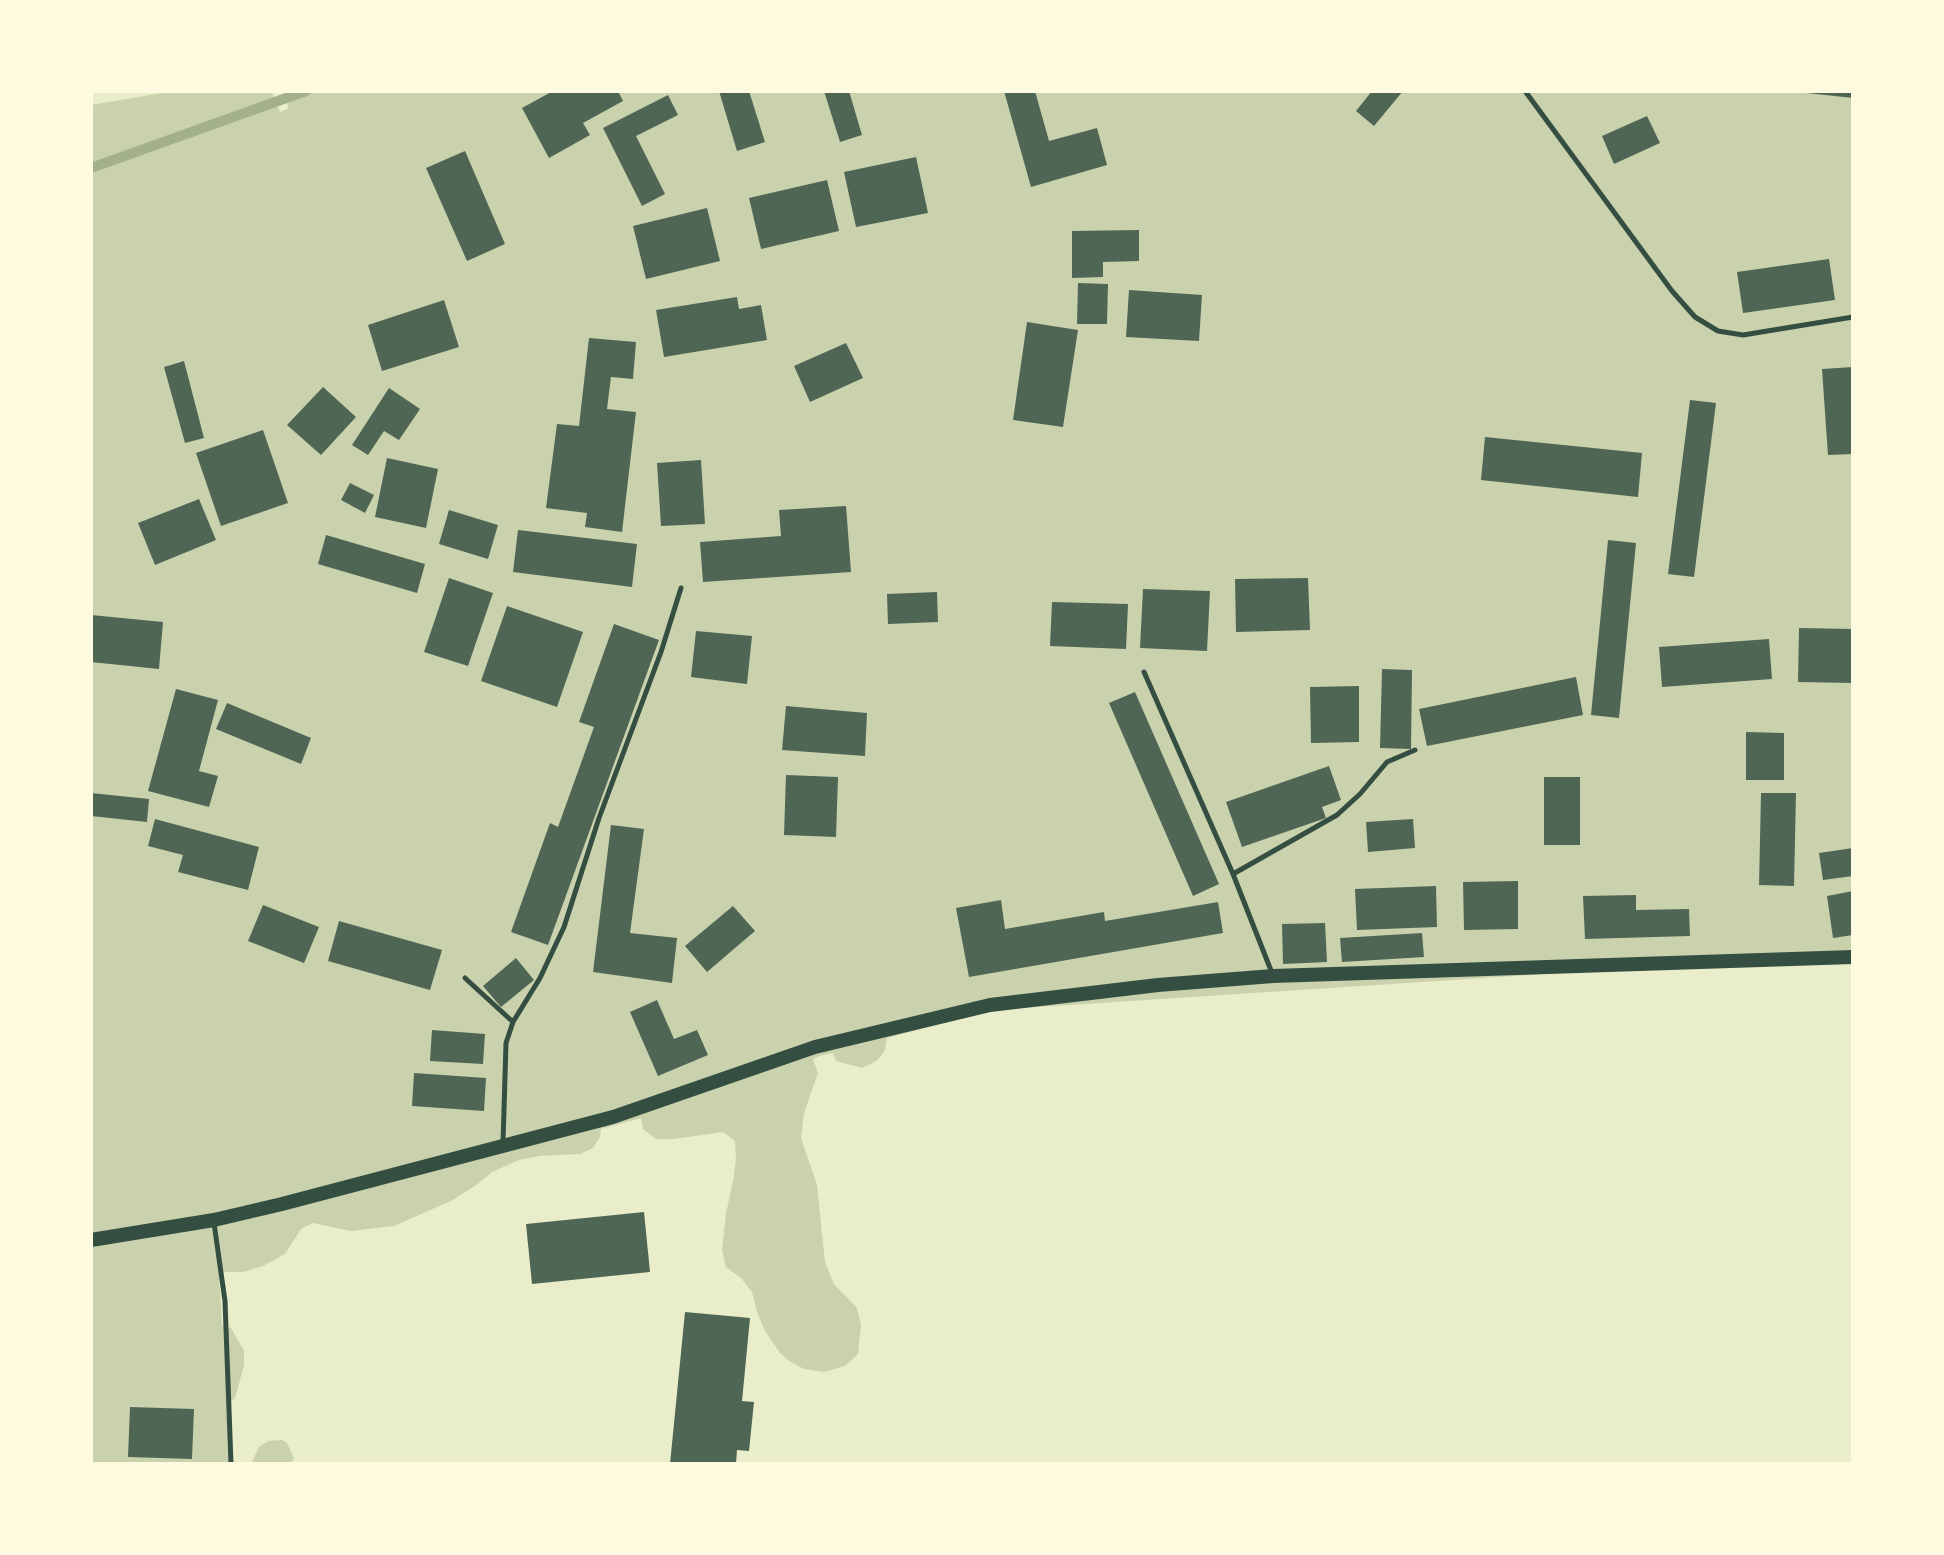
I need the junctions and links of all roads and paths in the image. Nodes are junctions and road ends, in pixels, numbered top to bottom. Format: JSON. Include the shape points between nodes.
{"nodes":[{"id":1,"x":1525,"y":91,"type":"edge"},
{"id":2,"x":1853,"y":317,"type":"edge"},
{"id":3,"x":681,"y":588,"type":"dead end"},
{"id":4,"x":1144,"y":671,"type":"dead end"},
{"id":5,"x":1415,"y":750,"type":"dead end"},
{"id":6,"x":1233,"y":874,"type":"junction"},
{"id":7,"x":1853,"y":957,"type":"edge"},
{"id":8,"x":1273,"y":976,"type":"junction"},
{"id":9,"x":466,"y":978,"type":"dead end"},
{"id":10,"x":513,"y":1022,"type":"junction"},
{"id":11,"x":503,"y":1146,"type":"junction"},
{"id":12,"x":214,"y":1220,"type":"junction"},
{"id":13,"x":91,"y":1240,"type":"edge"},
{"id":14,"x":231,"y":1464,"type":"edge"}],
"edges":[{"from":1,"to":2,"type":"lane","via":[[1695,317],[1718,331],[1743,335]]},
{"from":3,"to":10,"type":"lane","via":[[564,928]]},
{"from":4,"to":6,"type":"lane"},
{"from":5,"to":6,"type":"lane","via":[[1387,762],[1337,815]]},
{"from":6,"to":8,"type":"lane"},
{"from":7,"to":8,"type":"main road"},
{"from":8,"to":11,"type":"main road","via":[[990,1005],[815,1047],[613,1117]]},
{"from":9,"to":10,"type":"lane"},
{"from":10,"to":11,"type":"lane","via":[[506,1043]]},
{"from":11,"to":12,"type":"main road"},
{"from":12,"to":13,"type":"main road"},
{"from":12,"to":14,"type":"lane","via":[[225,1301]]}]}
